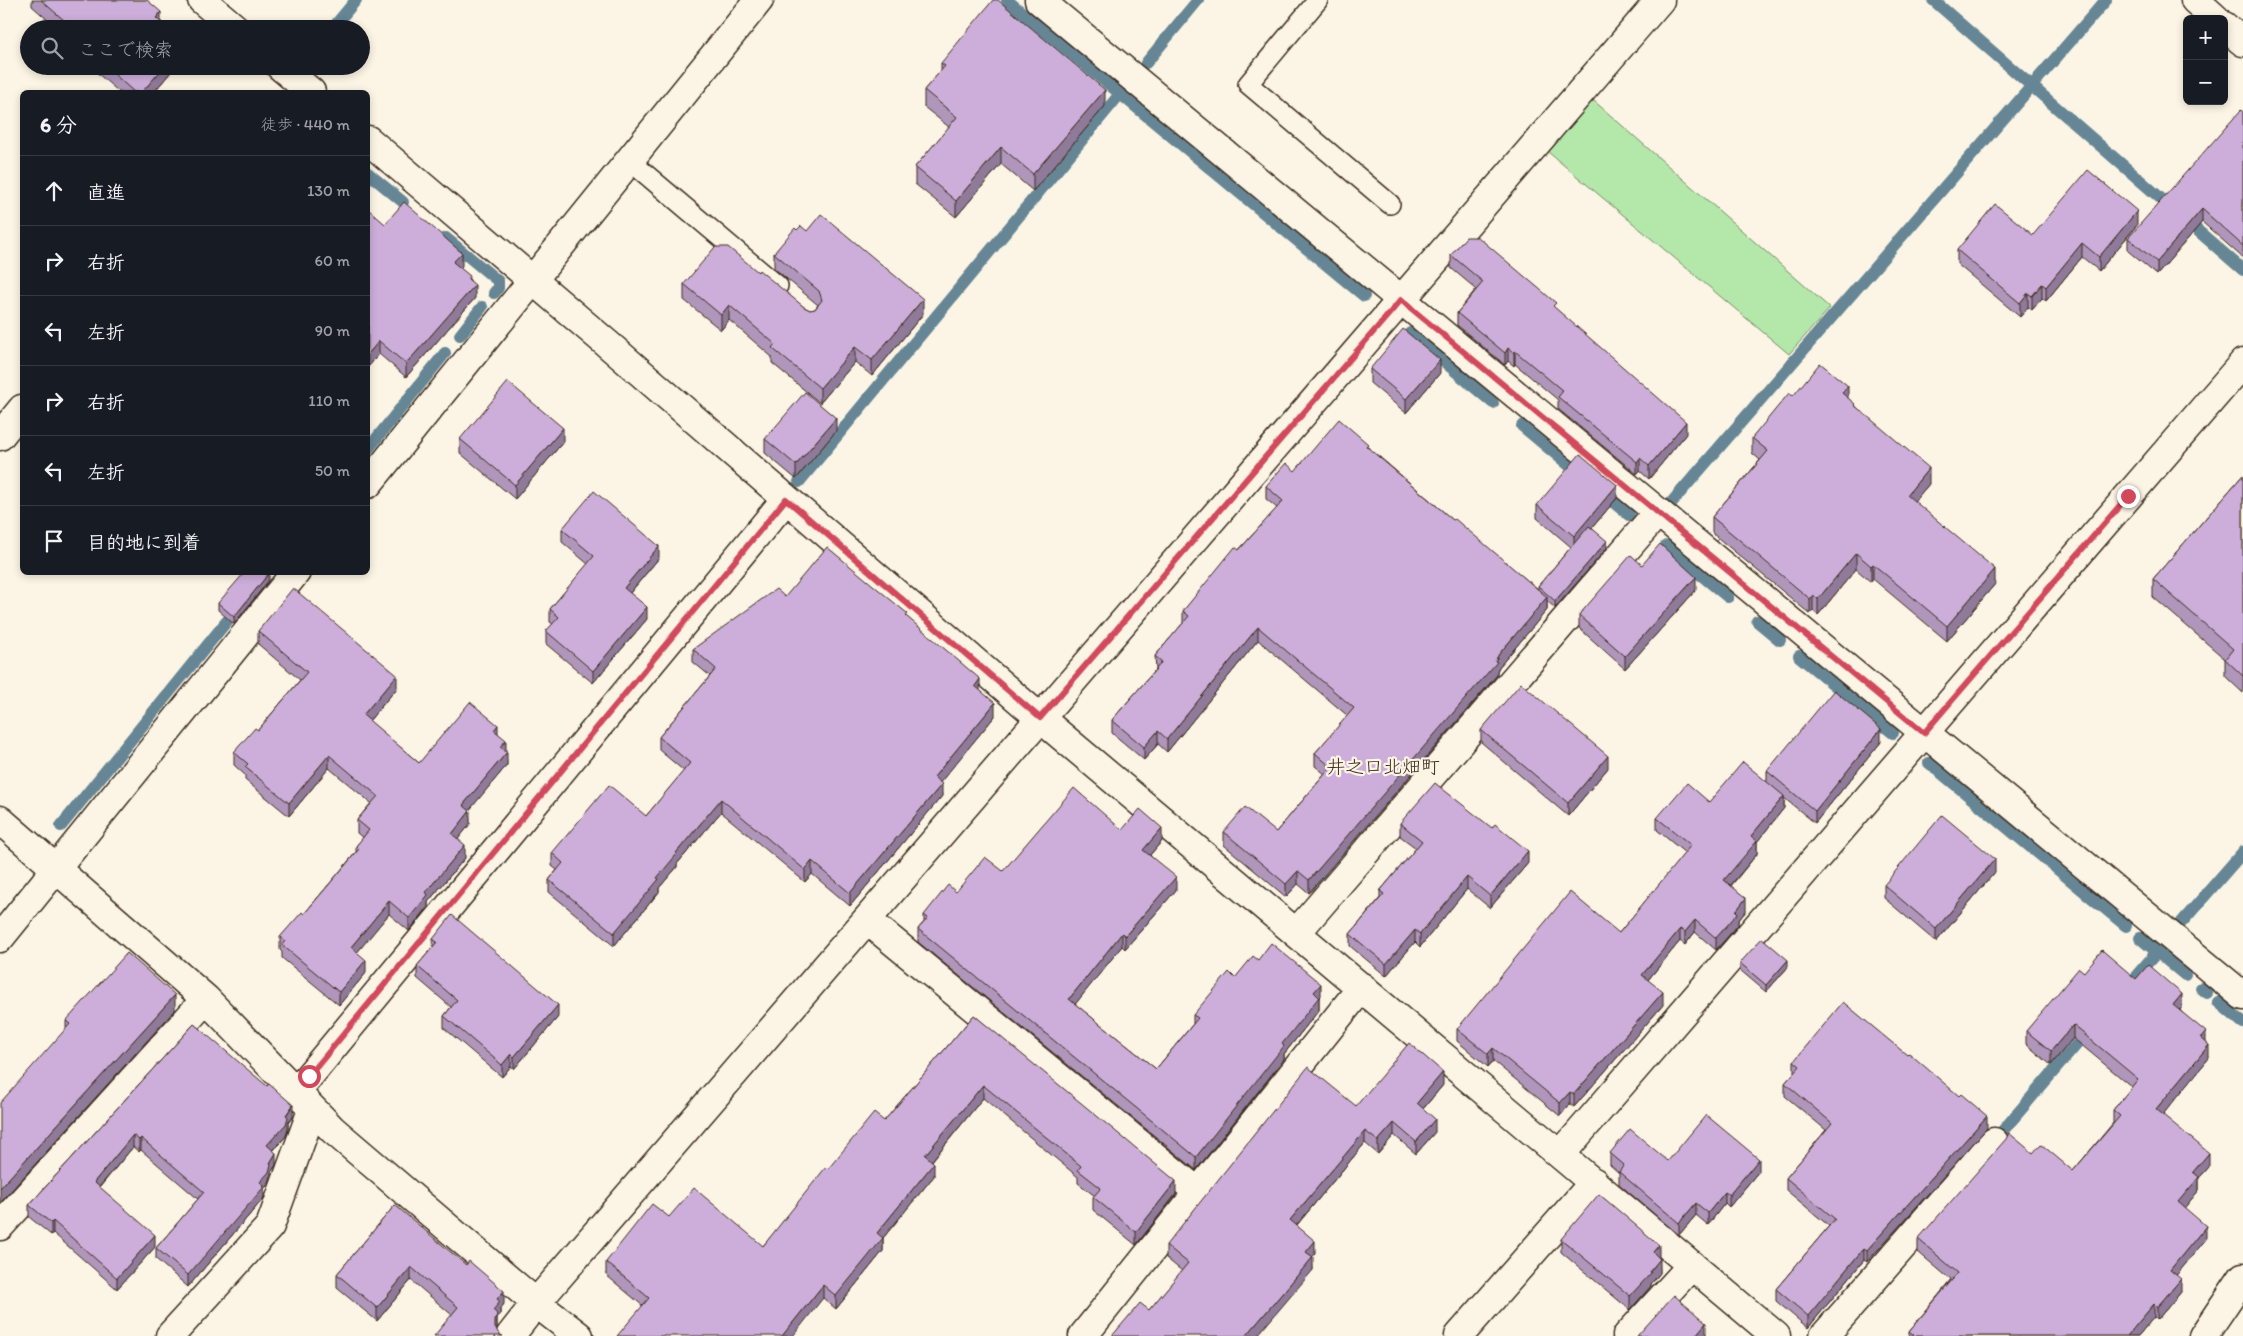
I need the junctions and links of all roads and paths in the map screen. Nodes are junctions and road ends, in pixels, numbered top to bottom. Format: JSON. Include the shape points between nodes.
{"nodes":[{"id":1,"x":202,"y":0,"type":"edge"},
{"id":2,"x":759,"y":0,"type":"edge"},
{"id":3,"x":1039,"y":0,"type":"edge"},
{"id":4,"x":1318,"y":0,"type":"edge"},
{"id":5,"x":1660,"y":0,"type":"edge"},
{"id":6,"x":2194,"y":0,"type":"edge"},
{"id":7,"x":2211,"y":15,"type":"edge"},
{"id":8,"x":225,"y":20,"type":"edge"},
{"id":9,"x":2228,"y":29,"type":"edge"},
{"id":10,"x":2243,"y":42,"type":"edge"},
{"id":11,"x":370,"y":142,"type":"edge"},
{"id":12,"x":630,"y":161,"type":"junction"},
{"id":13,"x":1390,"y":204,"type":"dead end"},
{"id":14,"x":533,"y":280,"type":"junction"},
{"id":15,"x":788,"y":295,"type":"edge"},
{"id":16,"x":1401,"y":300,"type":"junction"},
{"id":17,"x":2243,"y":363,"type":"edge"},
{"id":18,"x":20,"y":411,"type":"edge"},
{"id":19,"x":0,"y":436,"type":"edge"},
{"id":20,"x":370,"y":482,"type":"edge"},
{"id":21,"x":786,"y":499,"type":"junction"},
{"id":22,"x":1658,"y":512,"type":"junction"},
{"id":23,"x":294,"y":575,"type":"edge"},
{"id":24,"x":1040,"y":718,"type":"junction"},
{"id":25,"x":1924,"y":733,"type":"junction"},
{"id":26,"x":0,"y":820,"type":"edge"},
{"id":27,"x":56,"y":869,"type":"junction"},
{"id":28,"x":867,"y":920,"type":"junction"},
{"id":29,"x":1297,"y":932,"type":"junction"},
{"id":30,"x":0,"y":938,"type":"edge"},
{"id":31,"x":1362,"y":987,"type":"junction"},
{"id":32,"x":2243,"y":996,"type":"edge"},
{"id":33,"x":206,"y":999,"type":"junction"},
{"id":34,"x":303,"y":1101,"type":"junction"},
{"id":35,"x":1994,"y":1142,"type":"dead end"},
{"id":36,"x":1561,"y":1154,"type":"junction"},
{"id":37,"x":1594,"y":1182,"type":"junction"},
{"id":38,"x":1198,"y":1192,"type":"junction"},
{"id":39,"x":0,"y":1226,"type":"edge"},
{"id":40,"x":1692,"y":1265,"type":"junction"},
{"id":41,"x":2243,"y":1276,"type":"edge"},
{"id":42,"x":536,"y":1303,"type":"junction"},
{"id":43,"x":170,"y":1336,"type":"edge"},
{"id":44,"x":510,"y":1336,"type":"edge"},
{"id":45,"x":578,"y":1336,"type":"edge"},
{"id":46,"x":1083,"y":1336,"type":"edge"},
{"id":47,"x":1459,"y":1336,"type":"edge"},
{"id":48,"x":1627,"y":1336,"type":"edge"},
{"id":49,"x":1776,"y":1336,"type":"edge"},
{"id":50,"x":1824,"y":1336,"type":"edge"},
{"id":51,"x":2203,"y":1336,"type":"edge"}],
"edges":[{"from":1,"to":8,"type":"street"},
{"from":2,"to":12,"type":"street"},
{"from":3,"to":16,"type":"street"},
{"from":4,"to":13,"type":"lane","via":[[1248,84]]},
{"from":5,"to":16,"type":"street"},
{"from":6,"to":7,"type":"street"},
{"from":9,"to":10,"type":"street"},
{"from":11,"to":14,"type":"street"},
{"from":12,"to":14,"type":"street"},
{"from":12,"to":15,"type":"lane"},
{"from":14,"to":20,"type":"street"},
{"from":14,"to":21,"type":"street"},
{"from":16,"to":22,"type":"street"},
{"from":16,"to":24,"type":"street"},
{"from":17,"to":25,"type":"street"},
{"from":18,"to":19,"type":"street"},
{"from":21,"to":24,"type":"street"},
{"from":21,"to":34,"type":"street"},
{"from":22,"to":25,"type":"street"},
{"from":22,"to":29,"type":"street"},
{"from":23,"to":27,"type":"street"},
{"from":24,"to":28,"type":"street"},
{"from":24,"to":29,"type":"street"},
{"from":25,"to":32,"type":"street"},
{"from":25,"to":36,"type":"street"},
{"from":26,"to":27,"type":"street"},
{"from":27,"to":30,"type":"street"},
{"from":27,"to":33,"type":"street"},
{"from":28,"to":38,"type":"street"},
{"from":28,"to":42,"type":"street"},
{"from":29,"to":31,"type":"street"},
{"from":31,"to":36,"type":"street"},
{"from":31,"to":38,"type":"street"},
{"from":33,"to":34,"type":"street"},
{"from":33,"to":39,"type":"street"},
{"from":34,"to":42,"type":"street"},
{"from":34,"to":43,"type":"street","via":[[270,1226]]},
{"from":35,"to":50,"type":"street"},
{"from":36,"to":37,"type":"street"},
{"from":37,"to":40,"type":"street"},
{"from":37,"to":47,"type":"street"},
{"from":38,"to":46,"type":"street"},
{"from":40,"to":48,"type":"street"},
{"from":40,"to":49,"type":"street"},
{"from":41,"to":51,"type":"street"},
{"from":42,"to":44,"type":"street"},
{"from":42,"to":45,"type":"street"}]}
